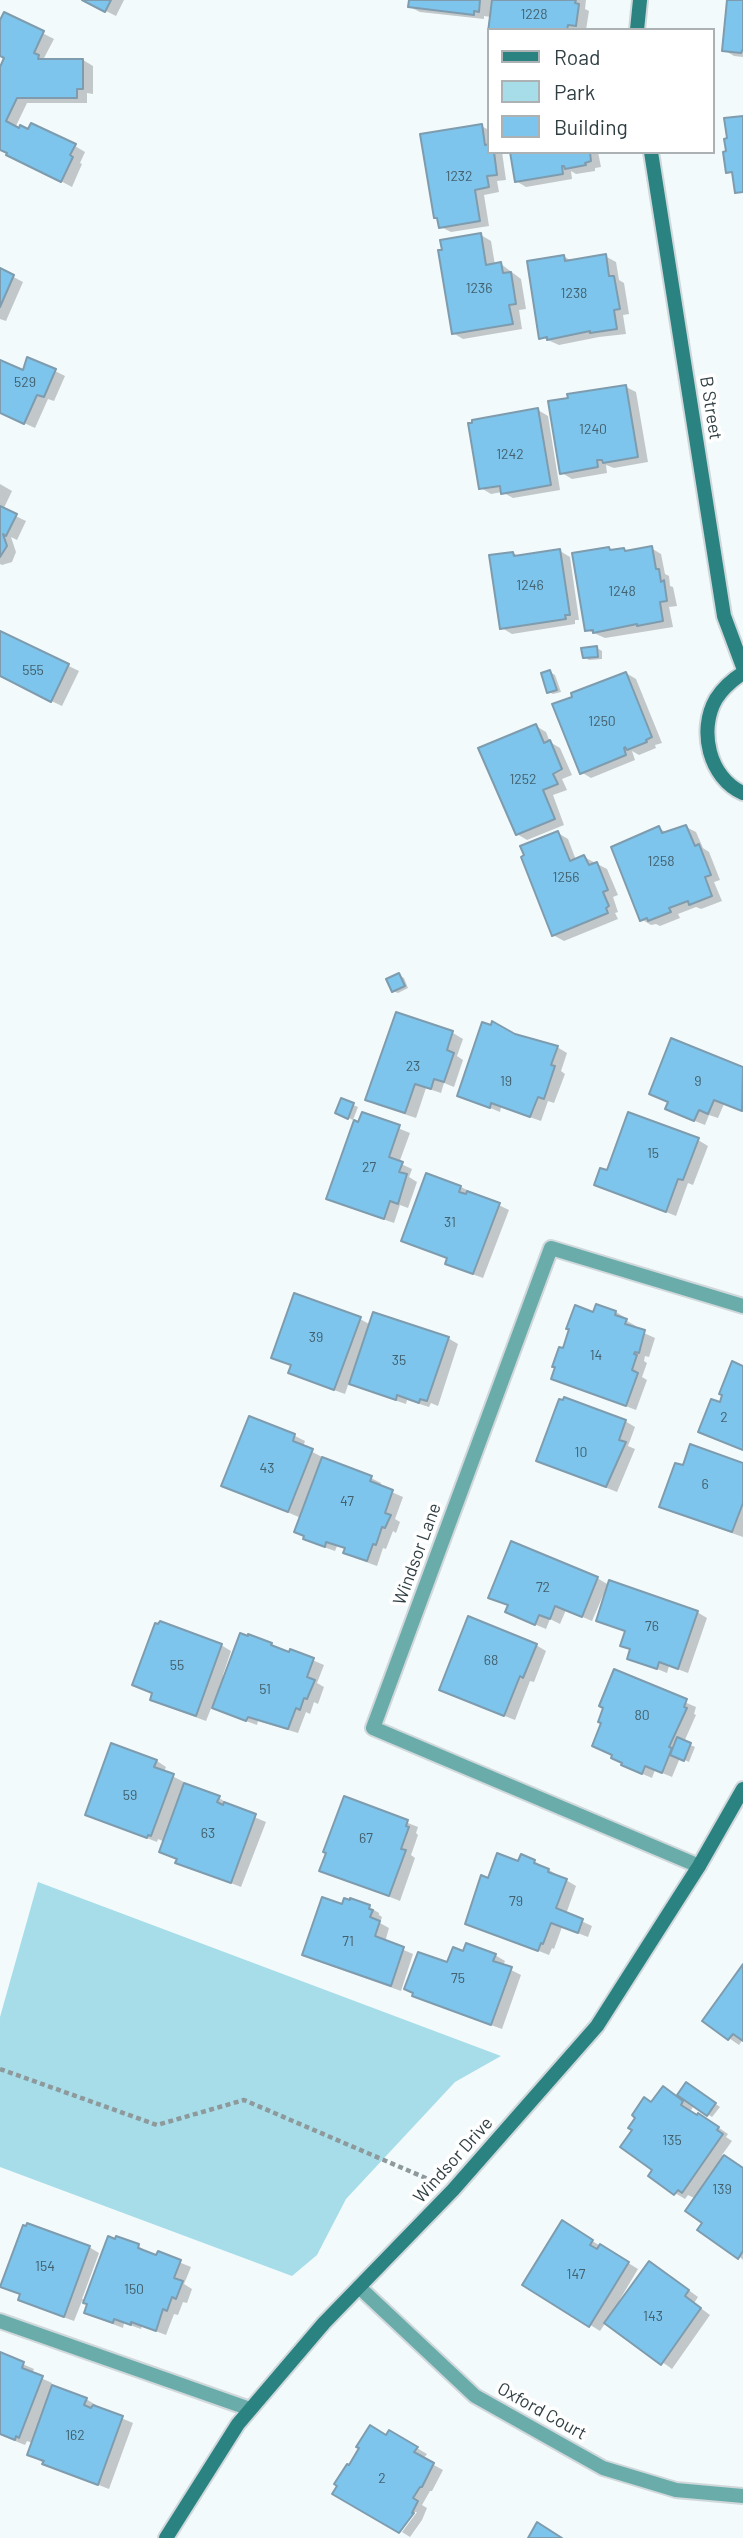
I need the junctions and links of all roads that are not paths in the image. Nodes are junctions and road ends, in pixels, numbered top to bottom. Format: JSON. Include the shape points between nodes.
{"nodes":[{"id":1,"x":640,"y":0,"type":"edge"},
{"id":2,"x":637,"y":28,"type":"edge"},
{"id":3,"x":651,"y":154,"type":"edge"},
{"id":4,"x":743,"y":667,"type":"edge"},
{"id":5,"x":743,"y":673,"type":"edge"},
{"id":6,"x":743,"y":793,"type":"edge"},
{"id":7,"x":743,"y":1306,"type":"edge"},
{"id":8,"x":743,"y":1789,"type":"edge"},
{"id":9,"x":699,"y":1866,"type":"junction"},
{"id":10,"x":359,"y":2287,"type":"junction"},
{"id":11,"x":0,"y":2321,"type":"edge"},
{"id":12,"x":250,"y":2409,"type":"junction"},
{"id":13,"x":743,"y":2496,"type":"edge"},
{"id":14,"x":166,"y":2538,"type":"edge"}],
"edges":[{"from":1,"to":2,"type":"street"},
{"from":3,"to":4,"type":"street","name":"B Street","via":[[724,616]]},
{"from":5,"to":6,"type":"street","via":[[728,683],[716,700],[708,719],[707,740],[723,777]]},
{"from":7,"to":9,"type":"street","name":"Windsor Lane","via":[[551,1248],[373,1728]]},
{"from":8,"to":9,"type":"street","name":"Windsor Drive"},
{"from":9,"to":10,"type":"street","name":"Windsor Drive","via":[[597,2026],[453,2190]]},
{"from":10,"to":12,"type":"street","name":"Windsor Drive"},
{"from":10,"to":13,"type":"street","name":"Oxford Court","via":[[475,2396],[603,2468],[676,2490]]},
{"from":11,"to":12,"type":"street"},
{"from":12,"to":14,"type":"street","name":"Windsor Drive"}]}
